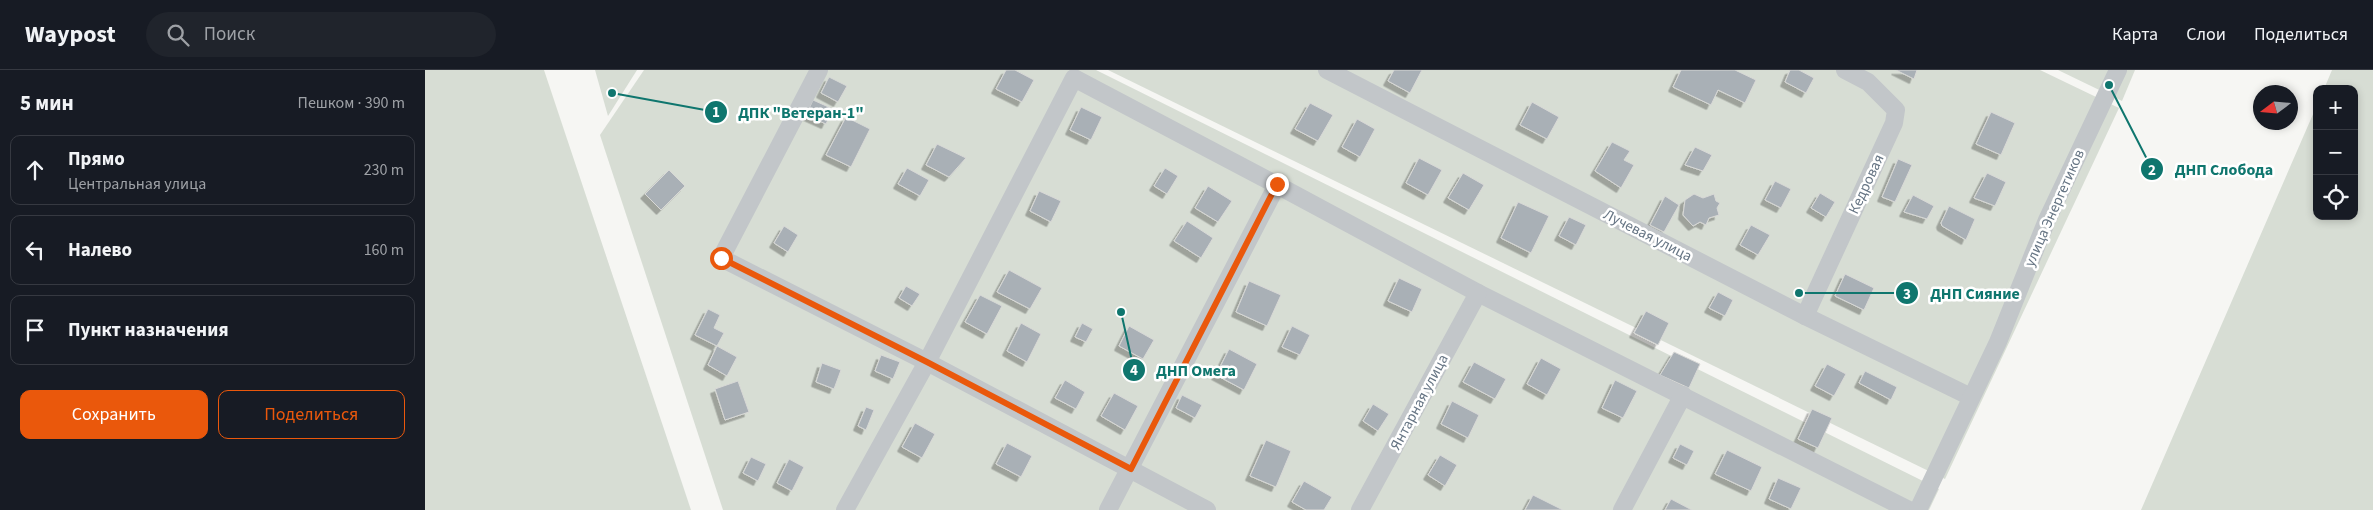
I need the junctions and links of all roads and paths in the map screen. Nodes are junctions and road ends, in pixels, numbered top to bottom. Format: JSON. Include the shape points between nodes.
{"nodes":[{"id":1,"x":819,"y":70,"type":"edge"},
{"id":2,"x":1327,"y":70,"type":"edge"},
{"id":3,"x":1845,"y":70,"type":"edge"},
{"id":4,"x":2118,"y":70,"type":"edge"},
{"id":5,"x":1277,"y":184,"type":"junction"},
{"id":6,"x":1478,"y":293,"type":"junction"},
{"id":7,"x":1805,"y":316,"type":"junction"},
{"id":8,"x":927,"y":362,"type":"junction"},
{"id":9,"x":1683,"y":395,"type":"junction"},
{"id":10,"x":1971,"y":396,"type":"junction"},
{"id":11,"x":1131,"y":469,"type":"junction"},
{"id":12,"x":845,"y":510,"type":"edge"},
{"id":13,"x":1108,"y":510,"type":"edge"},
{"id":14,"x":1207,"y":510,"type":"edge"},
{"id":15,"x":1360,"y":510,"type":"edge"},
{"id":16,"x":1622,"y":510,"type":"edge"},
{"id":17,"x":1909,"y":510,"type":"edge"},
{"id":18,"x":1918,"y":510,"type":"edge"}],
"edges":[{"from":1,"to":8,"type":"street","via":[[721,258]]},
{"from":2,"to":7,"type":"street","name":"Лучевая улица"},
{"from":3,"to":7,"type":"street","name":"Кедровая","via":[[1868,82],[1896,110],[1894,123]]},
{"from":4,"to":10,"type":"street","name":"улица Энергетиков","via":[[2047,220],[1998,342]]},
{"from":5,"to":6,"type":"street"},
{"from":5,"to":8,"type":"street","via":[[1074,78]]},
{"from":5,"to":11,"type":"street"},
{"from":6,"to":9,"type":"street"},
{"from":6,"to":15,"type":"street","name":"Янтарная улица"},
{"from":7,"to":10,"type":"street","name":"Лучевая улица"},
{"from":8,"to":11,"type":"street"},
{"from":8,"to":12,"type":"street"},
{"from":9,"to":16,"type":"street"},
{"from":9,"to":17,"type":"street"},
{"from":10,"to":18,"type":"street","name":"улица Энергетиков"},
{"from":11,"to":13,"type":"street"},
{"from":11,"to":14,"type":"street"}]}
